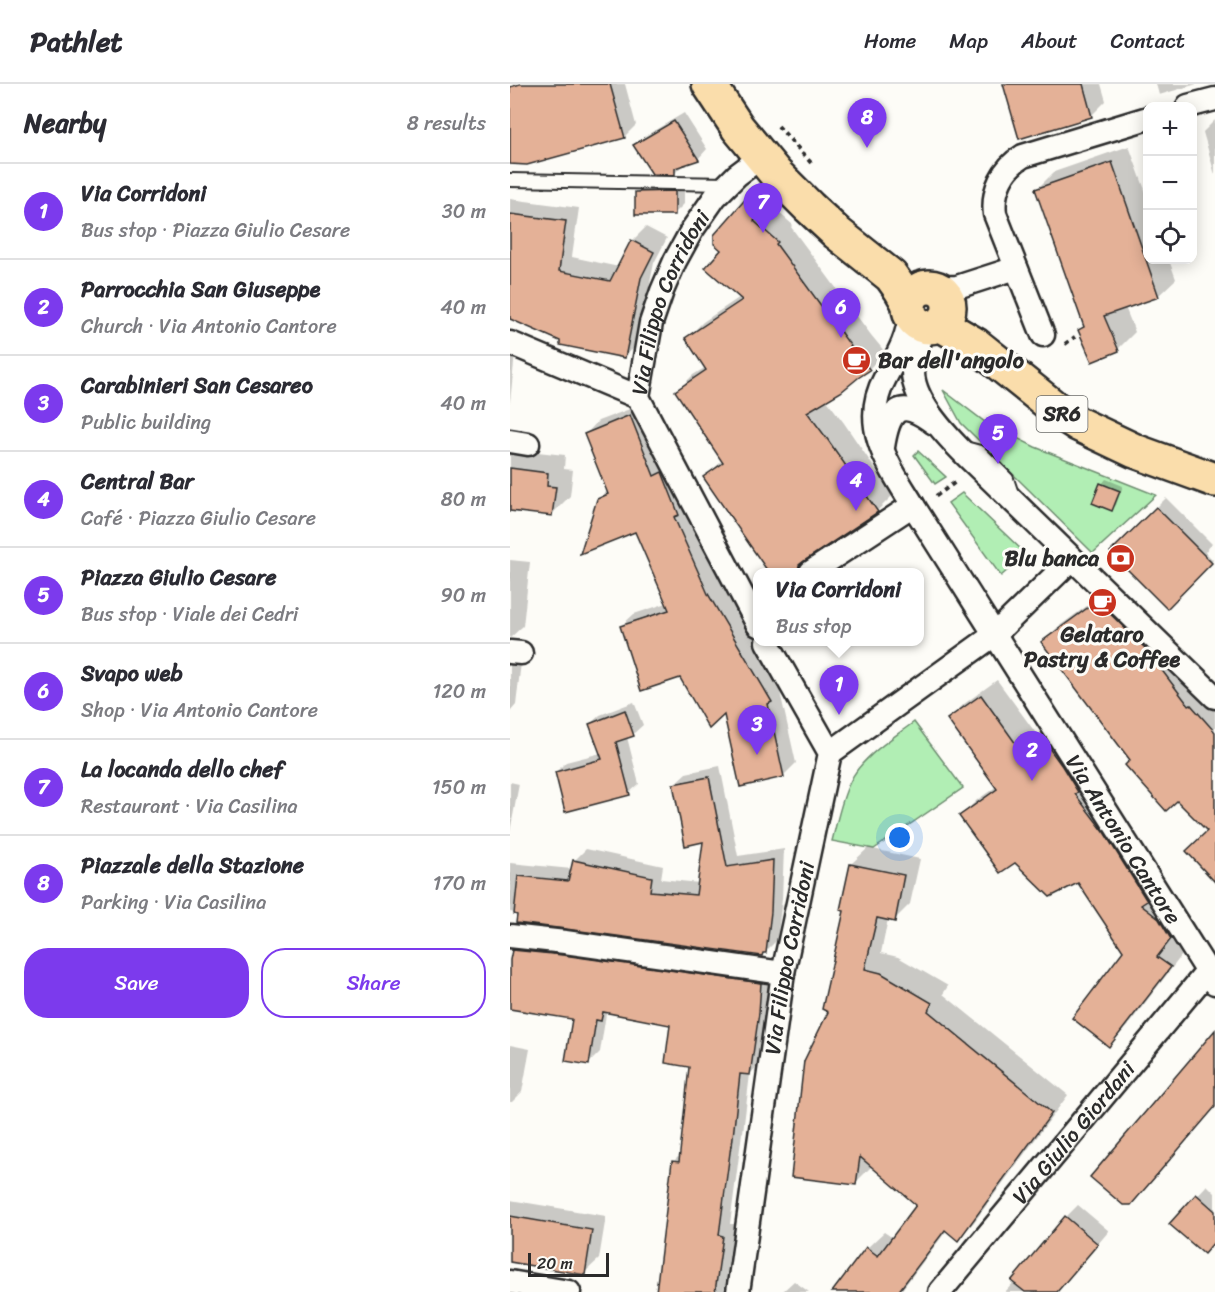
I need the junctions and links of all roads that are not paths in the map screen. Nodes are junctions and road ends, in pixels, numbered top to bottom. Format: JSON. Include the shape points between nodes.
{"nodes":[{"id":1,"x":709,"y":84,"type":"edge"},
{"id":2,"x":1215,"y":99,"type":"edge"},
{"id":3,"x":1197,"y":104,"type":"edge"},
{"id":4,"x":1143,"y":120,"type":"edge"},
{"id":5,"x":760,"y":157,"type":"junction"},
{"id":6,"x":510,"y":180,"type":"edge"},
{"id":7,"x":727,"y":184,"type":"junction"},
{"id":8,"x":1016,"y":268,"type":"junction"},
{"id":9,"x":933,"y":305,"type":"junction"},
{"id":10,"x":1043,"y":335,"type":"dead end"},
{"id":11,"x":510,"y":343,"type":"edge"},
{"id":12,"x":638,"y":397,"type":"junction"},
{"id":13,"x":954,"y":443,"type":"junction"},
{"id":14,"x":883,"y":452,"type":"junction"},
{"id":15,"x":1215,"y":480,"type":"edge"},
{"id":16,"x":1018,"y":506,"type":"junction"},
{"id":17,"x":914,"y":508,"type":"junction"},
{"id":18,"x":1072,"y":559,"type":"junction"},
{"id":19,"x":820,"y":568,"type":"edge"},
{"id":20,"x":753,"y":609,"type":"edge"},
{"id":21,"x":994,"y":635,"type":"junction"},
{"id":22,"x":769,"y":646,"type":"edge"},
{"id":23,"x":1215,"y":697,"type":"edge"},
{"id":24,"x":830,"y":753,"type":"junction"},
{"id":25,"x":510,"y":936,"type":"edge"},
{"id":26,"x":783,"y":973,"type":"junction"},
{"id":27,"x":1211,"y":977,"type":"edge"},
{"id":28,"x":510,"y":1282,"type":"edge"},
{"id":29,"x":569,"y":1292,"type":"edge"},
{"id":30,"x":738,"y":1292,"type":"edge"},
{"id":31,"x":940,"y":1292,"type":"edge"}],
"edges":[{"from":1,"to":5,"type":"main road"},
{"from":2,"to":3,"type":"street"},
{"from":4,"to":8,"type":"street","via":[[1030,154],[1003,173],[994,208]]},
{"from":5,"to":7,"type":"street","name":"Via Filippo Corridoni"},
{"from":5,"to":9,"type":"main road","via":[[837,233]]},
{"from":6,"to":7,"type":"lane"},
{"from":7,"to":12,"type":"street","name":"Via Filippo Corridoni","via":[[692,230],[668,275],[651,323]]},
{"from":8,"to":9,"type":"street"},
{"from":8,"to":10,"type":"street"},
{"from":9,"to":13,"type":"street","via":[[913,370],[914,381],[925,406]]},
{"from":9,"to":14,"type":"street","via":[[906,338],[878,394],[876,427]]},
{"from":9,"to":15,"type":"main road","number":"SR6","via":[[976,345],[1078,424],[1135,451]]},
{"from":11,"to":12,"type":"street"},
{"from":12,"to":20,"type":"street","name":"Via Filippo Corridoni"},
{"from":13,"to":14,"type":"street","via":[[923,415],[902,409],[891,417]]},
{"from":13,"to":16,"type":"street"},
{"from":13,"to":16,"type":"lane","via":[[980,452],[1007,479]]},
{"from":14,"to":17,"type":"street","name":"Via Antonio Cantore"},
{"from":16,"to":18,"type":"street"},
{"from":17,"to":19,"type":"street"},
{"from":17,"to":21,"type":"street","name":"Via Antonio Cantore"},
{"from":18,"to":21,"type":"street"},
{"from":18,"to":23,"type":"street"},
{"from":21,"to":24,"type":"street"},
{"from":21,"to":27,"type":"street","name":"Via Antonio Cantore"},
{"from":22,"to":24,"type":"street"},
{"from":24,"to":26,"type":"street","name":"Via Filippo Corridoni"},
{"from":25,"to":26,"type":"street"},
{"from":26,"to":30,"type":"street","name":"Via Filippo Corridoni"},
{"from":27,"to":31,"type":"street","name":"Via Giulio Giordani"},
{"from":28,"to":29,"type":"street"}]}
